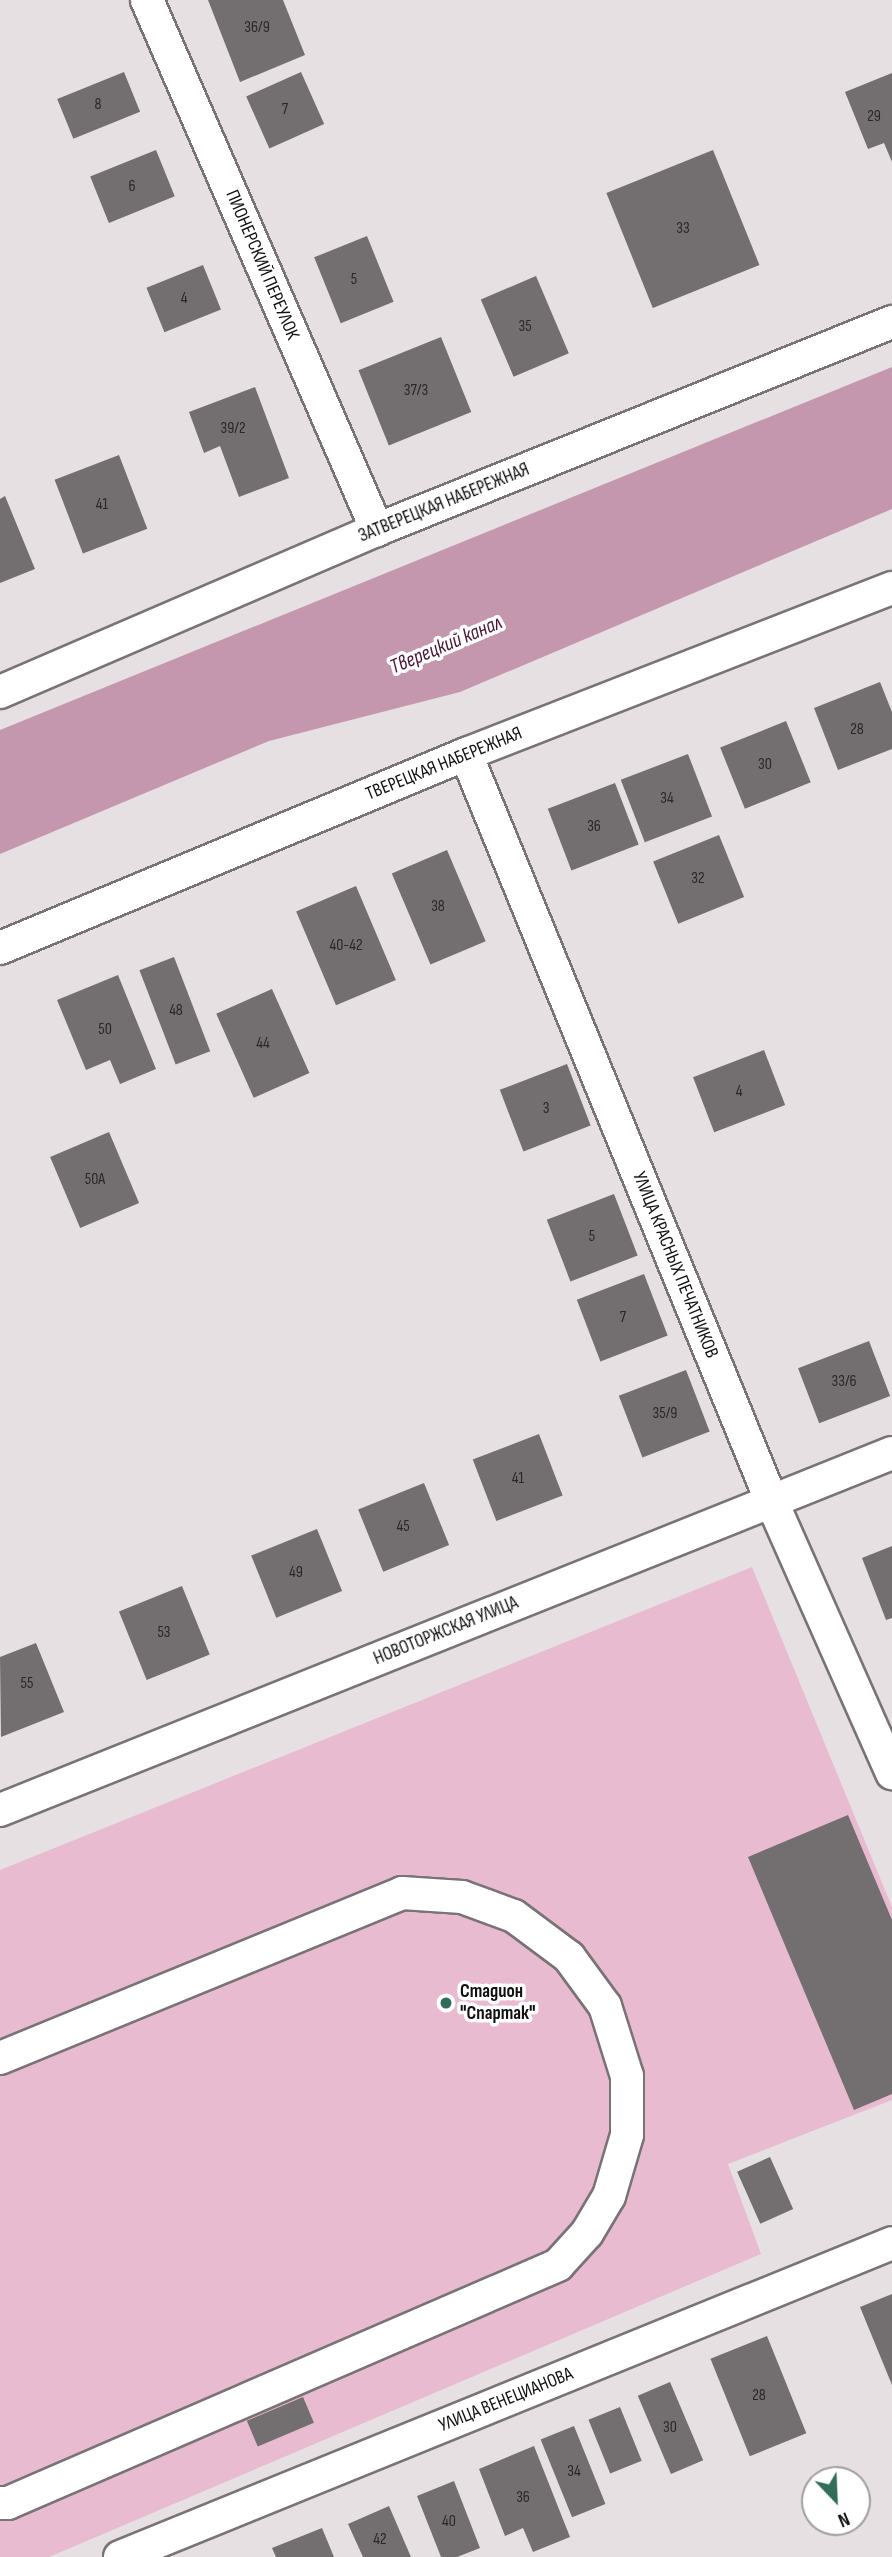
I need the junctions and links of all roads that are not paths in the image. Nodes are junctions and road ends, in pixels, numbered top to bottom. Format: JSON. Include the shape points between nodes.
{"nodes":[{"id":1,"x":146,"y":0,"type":"edge"},
{"id":2,"x":892,"y":322,"type":"edge"},
{"id":3,"x":377,"y":530,"type":"junction"},
{"id":4,"x":892,"y":588,"type":"edge"},
{"id":5,"x":0,"y":692,"type":"edge"},
{"id":6,"x":466,"y":754,"type":"junction"},
{"id":7,"x":0,"y":948,"type":"edge"},
{"id":8,"x":892,"y":1453,"type":"edge"},
{"id":9,"x":771,"y":1500,"type":"junction"},
{"id":10,"x":892,"y":1773,"type":"edge"},
{"id":11,"x":0,"y":1810,"type":"edge"},
{"id":12,"x":0,"y":2058,"type":"edge"},
{"id":13,"x":892,"y":2243,"type":"edge"},
{"id":14,"x":0,"y":2503,"type":"edge"},
{"id":15,"x":120,"y":2557,"type":"edge"}],
"edges":[{"from":1,"to":3,"type":"street","name":"ПИОНЕРСКИЙ ПЕРЕУЛОК"},
{"from":2,"to":3,"type":"street","name":"ЗАТВЕРЕЦКАЯ НАБЕРЕЖНАЯ"},
{"from":3,"to":5,"type":"street","name":"ЗАТВЕРЕЦКАЯ НАБЕРЕЖНАЯ"},
{"from":4,"to":6,"type":"street","name":"ТВЕРЕЦКАЯ НАБЕРЕЖНАЯ"},
{"from":6,"to":7,"type":"street","name":"ТВЕРЕЦКАЯ НАБЕРЕЖНАЯ"},
{"from":6,"to":9,"type":"street","name":"УЛИЦА КРАСНЫХ ПЕЧАТНИКОВ"},
{"from":8,"to":9,"type":"street","name":"НОВОТОРЖСКАЯ УЛИЦА"},
{"from":9,"to":10,"type":"street","name":"УЛИЦА КРАСНЫХ ПЕЧАТНИКОВ"},
{"from":9,"to":11,"type":"street","name":"НОВОТОРЖСКАЯ УЛИЦА"},
{"from":12,"to":14,"type":"street","via":[[402,1893],[462,1897],[514,1916],[569,1957],[605,2006],[628,2088],[627,2135],[609,2196],[587,2233],[558,2265]]},
{"from":13,"to":15,"type":"street","name":"УЛИЦА ВЕНЕЦИАНОВА"}]}
